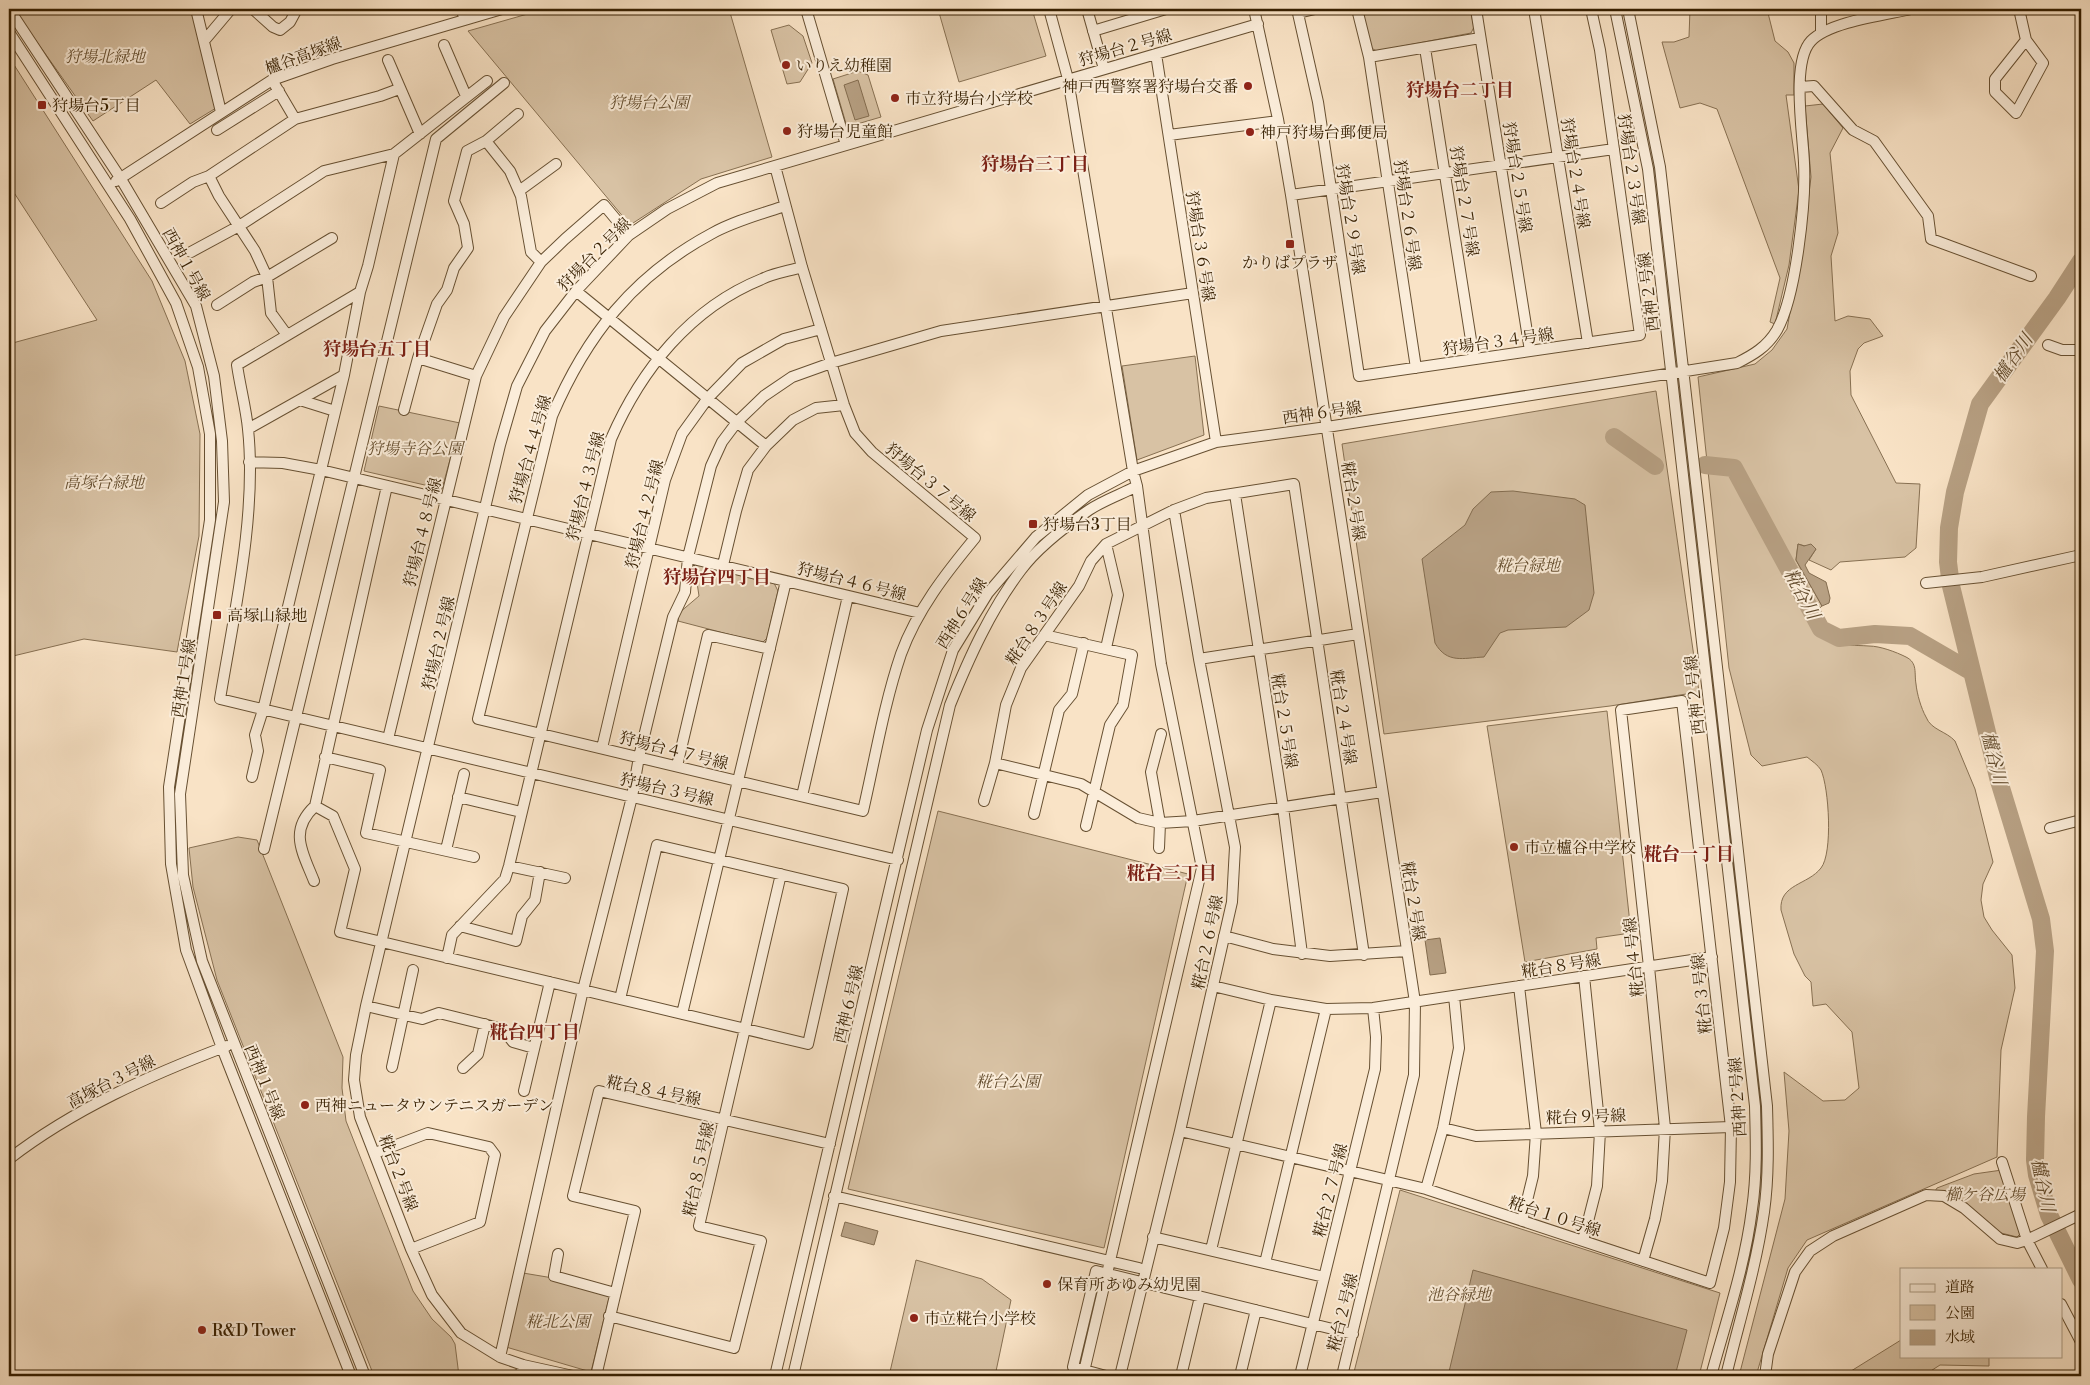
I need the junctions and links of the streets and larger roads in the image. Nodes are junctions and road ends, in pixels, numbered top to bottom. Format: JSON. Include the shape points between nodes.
{"nodes":[{"id":1,"x":9,"y":9,"type":"edge"},
{"id":2,"x":196,"y":9,"type":"edge"},
{"id":3,"x":231,"y":9,"type":"edge"},
{"id":4,"x":254,"y":9,"type":"edge"},
{"id":5,"x":297,"y":9,"type":"edge"},
{"id":6,"x":461,"y":9,"type":"edge"},
{"id":7,"x":502,"y":9,"type":"edge"},
{"id":8,"x":806,"y":9,"type":"edge"},
{"id":9,"x":1048,"y":9,"type":"edge"},
{"id":10,"x":1087,"y":9,"type":"edge"},
{"id":11,"x":1166,"y":9,"type":"edge"},
{"id":12,"x":1254,"y":9,"type":"edge"},
{"id":13,"x":1315,"y":9,"type":"edge"},
{"id":14,"x":1357,"y":9,"type":"edge"},
{"id":15,"x":1476,"y":9,"type":"edge"},
{"id":16,"x":1534,"y":9,"type":"edge"},
{"id":17,"x":1591,"y":9,"type":"edge"},
{"id":18,"x":1616,"y":9,"type":"edge"},
{"id":19,"x":1628,"y":9,"type":"edge"},
{"id":20,"x":1821,"y":9,"type":"edge"},
{"id":21,"x":1911,"y":9,"type":"edge"},
{"id":22,"x":2018,"y":9,"type":"edge"},
{"id":23,"x":1150,"y":11,"type":"edge"},
{"id":24,"x":1297,"y":11,"type":"edge"},
{"id":25,"x":465,"y":19,"type":"junction"},
{"id":26,"x":1258,"y":24,"type":"junction"},
{"id":27,"x":1093,"y":31,"type":"junction"},
{"id":28,"x":9,"y":32,"type":"edge"},
{"id":29,"x":1821,"y":32,"type":"junction"},
{"id":30,"x":1480,"y":38,"type":"junction"},
{"id":31,"x":2026,"y":40,"type":"junction"},
{"id":32,"x":204,"y":41,"type":"junction"},
{"id":33,"x":444,"y":45,"type":"dead end"},
{"id":34,"x":1424,"y":48,"type":"junction"},
{"id":35,"x":1156,"y":54,"type":"junction"},
{"id":36,"x":1369,"y":58,"type":"junction"},
{"id":37,"x":388,"y":60,"type":"dead end"},
{"id":38,"x":1104,"y":69,"type":"junction"},
{"id":39,"x":1068,"y":79,"type":"junction"},
{"id":40,"x":272,"y":80,"type":"junction"},
{"id":41,"x":487,"y":80,"type":"dead end"},
{"id":42,"x":504,"y":83,"type":"dead end"},
{"id":43,"x":1800,"y":87,"type":"junction"},
{"id":44,"x":399,"y":89,"type":"junction"},
{"id":45,"x":279,"y":91,"type":"junction"},
{"id":46,"x":466,"y":96,"type":"junction"},
{"id":47,"x":221,"y":112,"type":"junction"},
{"id":48,"x":518,"y":114,"type":"dead end"},
{"id":49,"x":295,"y":118,"type":"junction"},
{"id":50,"x":1278,"y":121,"type":"junction"},
{"id":51,"x":216,"y":130,"type":"dead end"},
{"id":52,"x":420,"y":134,"type":"junction"},
{"id":53,"x":1169,"y":135,"type":"junction"},
{"id":54,"x":486,"y":141,"type":"junction"},
{"id":55,"x":846,"y":145,"type":"junction"},
{"id":56,"x":1614,"y":149,"type":"junction"},
{"id":57,"x":394,"y":154,"type":"junction"},
{"id":58,"x":1559,"y":157,"type":"junction"},
{"id":59,"x":556,"y":164,"type":"dead end"},
{"id":60,"x":1502,"y":165,"type":"junction"},
{"id":61,"x":774,"y":166,"type":"junction"},
{"id":62,"x":1446,"y":173,"type":"junction"},
{"id":63,"x":209,"y":176,"type":"junction"},
{"id":64,"x":121,"y":178,"type":"junction"},
{"id":65,"x":1388,"y":181,"type":"junction"},
{"id":66,"x":109,"y":186,"type":"junction"},
{"id":67,"x":1332,"y":190,"type":"junction"},
{"id":68,"x":519,"y":192,"type":"junction"},
{"id":69,"x":1291,"y":195,"type":"junction"},
{"id":70,"x":161,"y":203,"type":"dead end"},
{"id":71,"x":785,"y":206,"type":"junction"},
{"id":72,"x":240,"y":226,"type":"junction"},
{"id":73,"x":629,"y":235,"type":"junction"},
{"id":74,"x":332,"y":238,"type":"dead end"},
{"id":75,"x":191,"y":252,"type":"dead end"},
{"id":76,"x":541,"y":262,"type":"junction"},
{"id":77,"x":802,"y":267,"type":"junction"},
{"id":78,"x":2031,"y":276,"type":"dead end"},
{"id":79,"x":266,"y":277,"type":"junction"},
{"id":80,"x":576,"y":291,"type":"junction"},
{"id":81,"x":360,"y":292,"type":"junction"},
{"id":82,"x":1194,"y":293,"type":"junction"},
{"id":83,"x":217,"y":305,"type":"dead end"},
{"id":84,"x":1107,"y":305,"type":"junction"},
{"id":85,"x":609,"y":317,"type":"junction"},
{"id":86,"x":821,"y":329,"type":"junction"},
{"id":87,"x":287,"y":335,"type":"junction"},
{"id":88,"x":1640,"y":335,"type":"joint"},
{"id":89,"x":1588,"y":342,"type":"junction"},
{"id":90,"x":2048,"y":345,"type":"dead end"},
{"id":91,"x":2081,"y":350,"type":"edge"},
{"id":92,"x":1530,"y":351,"type":"junction"},
{"id":93,"x":418,"y":358,"type":"junction"},
{"id":94,"x":658,"y":358,"type":"junction"},
{"id":95,"x":1474,"y":359,"type":"junction"},
{"id":96,"x":831,"y":363,"type":"junction"},
{"id":97,"x":1416,"y":368,"type":"junction"},
{"id":98,"x":1685,"y":372,"type":"junction"},
{"id":99,"x":1673,"y":374,"type":"junction"},
{"id":100,"x":344,"y":375,"type":"junction"},
{"id":101,"x":476,"y":376,"type":"junction"},
{"id":102,"x":1359,"y":376,"type":"joint"},
{"id":103,"x":708,"y":398,"type":"junction"},
{"id":104,"x":300,"y":400,"type":"junction"},
{"id":105,"x":844,"y":405,"type":"junction"},
{"id":106,"x":404,"y":410,"type":"dead end"},
{"id":107,"x":335,"y":411,"type":"junction"},
{"id":108,"x":737,"y":422,"type":"junction"},
{"id":109,"x":1327,"y":427,"type":"junction"},
{"id":110,"x":248,"y":429,"type":"junction"},
{"id":111,"x":1216,"y":442,"type":"junction"},
{"id":112,"x":766,"y":446,"type":"junction"},
{"id":113,"x":249,"y":462,"type":"junction"},
{"id":114,"x":320,"y":470,"type":"junction"},
{"id":115,"x":1133,"y":471,"type":"junction"},
{"id":116,"x":355,"y":478,"type":"junction"},
{"id":117,"x":1294,"y":484,"type":"joint"},
{"id":118,"x":387,"y":486,"type":"junction"},
{"id":119,"x":1137,"y":486,"type":"junction"},
{"id":120,"x":1235,"y":494,"type":"junction"},
{"id":121,"x":445,"y":499,"type":"junction"},
{"id":122,"x":485,"y":508,"type":"junction"},
{"id":123,"x":1174,"y":510,"type":"junction"},
{"id":124,"x":526,"y":519,"type":"junction"},
{"id":125,"x":1142,"y":525,"type":"junction"},
{"id":126,"x":589,"y":533,"type":"junction"},
{"id":127,"x":1106,"y":544,"type":"junction"},
{"id":128,"x":651,"y":548,"type":"junction"},
{"id":129,"x":2081,"y":555,"type":"edge"},
{"id":130,"x":688,"y":557,"type":"junction"},
{"id":131,"x":723,"y":565,"type":"junction"},
{"id":132,"x":786,"y":581,"type":"junction"},
{"id":133,"x":1926,"y":583,"type":"dead end"},
{"id":134,"x":848,"y":596,"type":"junction"},
{"id":135,"x":920,"y":614,"type":"junction"},
{"id":136,"x":1044,"y":634,"type":"junction"},
{"id":137,"x":1358,"y":634,"type":"junction"},
{"id":138,"x":1317,"y":640,"type":"junction"},
{"id":139,"x":1084,"y":643,"type":"junction"},
{"id":140,"x":1106,"y":648,"type":"junction"},
{"id":141,"x":770,"y":649,"type":"junction"},
{"id":142,"x":1258,"y":649,"type":"junction"},
{"id":143,"x":1199,"y":659,"type":"junction"},
{"id":144,"x":1682,"y":701,"type":"joint"},
{"id":145,"x":263,"y":710,"type":"junction"},
{"id":146,"x":297,"y":718,"type":"junction"},
{"id":147,"x":478,"y":720,"type":"joint"},
{"id":148,"x":332,"y":726,"type":"junction"},
{"id":149,"x":540,"y":734,"type":"junction"},
{"id":150,"x":1161,"y":734,"type":"dead end"},
{"id":151,"x":388,"y":738,"type":"junction"},
{"id":152,"x":428,"y":748,"type":"junction"},
{"id":153,"x":602,"y":748,"type":"junction"},
{"id":154,"x":325,"y":757,"type":"junction"},
{"id":155,"x":639,"y":757,"type":"junction"},
{"id":156,"x":995,"y":763,"type":"junction"},
{"id":157,"x":677,"y":766,"type":"junction"},
{"id":158,"x":531,"y":772,"type":"junction"},
{"id":159,"x":464,"y":774,"type":"dead end"},
{"id":160,"x":1044,"y":775,"type":"junction"},
{"id":161,"x":252,"y":777,"type":"dead end"},
{"id":162,"x":738,"y":781,"type":"junction"},
{"id":163,"x":1094,"y":792,"type":"junction"},
{"id":164,"x":1382,"y":792,"type":"junction"},
{"id":165,"x":802,"y":796,"type":"junction"},
{"id":166,"x":458,"y":797,"type":"junction"},
{"id":167,"x":632,"y":797,"type":"junction"},
{"id":168,"x":1342,"y":798,"type":"junction"},
{"id":169,"x":984,"y":801,"type":"dead end"},
{"id":170,"x":315,"y":806,"type":"junction"},
{"id":171,"x":1283,"y":808,"type":"junction"},
{"id":172,"x":863,"y":811,"type":"joint"},
{"id":173,"x":521,"y":812,"type":"junction"},
{"id":174,"x":1034,"y":814,"type":"dead end"},
{"id":175,"x":1229,"y":816,"type":"junction"},
{"id":176,"x":729,"y":819,"type":"junction"},
{"id":177,"x":2081,"y":820,"type":"edge"},
{"id":178,"x":1193,"y":821,"type":"junction"},
{"id":179,"x":1160,"y":823,"type":"junction"},
{"id":180,"x":1086,"y":826,"type":"dead end"},
{"id":181,"x":2050,"y":828,"type":"dead end"},
{"id":182,"x":406,"y":841,"type":"junction"},
{"id":183,"x":1159,"y":848,"type":"dead end"},
{"id":184,"x":264,"y":849,"type":"dead end"},
{"id":185,"x":446,"y":850,"type":"junction"},
{"id":186,"x":474,"y":857,"type":"dead end"},
{"id":187,"x":719,"y":860,"type":"junction"},
{"id":188,"x":898,"y":860,"type":"junction"},
{"id":189,"x":509,"y":866,"type":"junction"},
{"id":190,"x":540,"y":872,"type":"junction"},
{"id":191,"x":781,"y":874,"type":"junction"},
{"id":192,"x":565,"y":878,"type":"dead end"},
{"id":193,"x":314,"y":881,"type":"dead end"},
{"id":194,"x":460,"y":926,"type":"junction"},
{"id":195,"x":1224,"y":936,"type":"junction"},
{"id":196,"x":382,"y":942,"type":"junction"},
{"id":197,"x":1407,"y":951,"type":"junction"},
{"id":198,"x":1302,"y":954,"type":"junction"},
{"id":199,"x":1364,"y":955,"type":"junction"},
{"id":200,"x":1712,"y":957,"type":"junction"},
{"id":201,"x":447,"y":958,"type":"junction"},
{"id":202,"x":1649,"y":966,"type":"junction"},
{"id":203,"x":413,"y":970,"type":"dead end"},
{"id":204,"x":1584,"y":976,"type":"junction"},
{"id":205,"x":550,"y":982,"type":"junction"},
{"id":206,"x":1213,"y":986,"type":"junction"},
{"id":207,"x":1519,"y":986,"type":"junction"},
{"id":208,"x":583,"y":990,"type":"junction"},
{"id":209,"x":1454,"y":996,"type":"junction"},
{"id":210,"x":620,"y":999,"type":"junction"},
{"id":211,"x":1271,"y":1000,"type":"junction"},
{"id":212,"x":1415,"y":1002,"type":"junction"},
{"id":213,"x":366,"y":1006,"type":"junction"},
{"id":214,"x":1374,"y":1008,"type":"junction"},
{"id":215,"x":1326,"y":1009,"type":"junction"},
{"id":216,"x":682,"y":1014,"type":"junction"},
{"id":217,"x":402,"y":1015,"type":"junction"},
{"id":218,"x":485,"y":1024,"type":"junction"},
{"id":219,"x":745,"y":1029,"type":"junction"},
{"id":220,"x":233,"y":1043,"type":"junction"},
{"id":221,"x":222,"y":1048,"type":"junction"},
{"id":222,"x":534,"y":1048,"type":"junction"},
{"id":223,"x":392,"y":1067,"type":"dead end"},
{"id":224,"x":464,"y":1068,"type":"dead end"},
{"id":225,"x":524,"y":1092,"type":"dead end"},
{"id":226,"x":724,"y":1120,"type":"junction"},
{"id":227,"x":1731,"y":1127,"type":"junction"},
{"id":228,"x":1443,"y":1128,"type":"junction"},
{"id":229,"x":1665,"y":1128,"type":"junction"},
{"id":230,"x":1180,"y":1131,"type":"junction"},
{"id":231,"x":1600,"y":1131,"type":"junction"},
{"id":232,"x":1536,"y":1133,"type":"junction"},
{"id":233,"x":830,"y":1144,"type":"junction"},
{"id":234,"x":1236,"y":1145,"type":"junction"},
{"id":235,"x":375,"y":1153,"type":"junction"},
{"id":236,"x":1291,"y":1157,"type":"junction"},
{"id":237,"x":9,"y":1159,"type":"edge"},
{"id":238,"x":2002,"y":1162,"type":"dead end"},
{"id":239,"x":1350,"y":1171,"type":"junction"},
{"id":240,"x":1389,"y":1180,"type":"junction"},
{"id":241,"x":1426,"y":1189,"type":"junction"},
{"id":242,"x":834,"y":1196,"type":"junction"},
{"id":243,"x":2079,"y":1215,"type":"edge"},
{"id":244,"x":1522,"y":1221,"type":"junction"},
{"id":245,"x":1153,"y":1237,"type":"junction"},
{"id":246,"x":2027,"y":1240,"type":"junction"},
{"id":247,"x":1583,"y":1241,"type":"junction"},
{"id":248,"x":411,"y":1249,"type":"junction"},
{"id":249,"x":1211,"y":1250,"type":"junction"},
{"id":250,"x":558,"y":1254,"type":"dead end"},
{"id":251,"x":1643,"y":1261,"type":"junction"},
{"id":252,"x":1111,"y":1262,"type":"junction"},
{"id":253,"x":1265,"y":1263,"type":"junction"},
{"id":254,"x":1139,"y":1268,"type":"dead end"},
{"id":255,"x":2041,"y":1268,"type":"edge"},
{"id":256,"x":1108,"y":1274,"type":"junction"},
{"id":257,"x":1324,"y":1277,"type":"junction"},
{"id":258,"x":1142,"y":1283,"type":"junction"},
{"id":259,"x":1710,"y":1283,"type":"joint"},
{"id":260,"x":615,"y":1294,"type":"junction"},
{"id":261,"x":1200,"y":1297,"type":"junction"},
{"id":262,"x":2062,"y":1306,"type":"edge"},
{"id":263,"x":1256,"y":1310,"type":"junction"},
{"id":264,"x":609,"y":1316,"type":"junction"},
{"id":265,"x":1312,"y":1324,"type":"junction"},
{"id":266,"x":1353,"y":1334,"type":"junction"},
{"id":267,"x":2081,"y":1342,"type":"edge"},
{"id":268,"x":500,"y":1357,"type":"junction"},
{"id":269,"x":523,"y":1365,"type":"junction"},
{"id":270,"x":1084,"y":1373,"type":"edge"},
{"id":271,"x":351,"y":1376,"type":"edge"},
{"id":272,"x":365,"y":1376,"type":"edge"},
{"id":273,"x":520,"y":1376,"type":"edge"},
{"id":274,"x":573,"y":1376,"type":"edge"},
{"id":275,"x":596,"y":1376,"type":"edge"},
{"id":276,"x":775,"y":1376,"type":"edge"},
{"id":277,"x":793,"y":1376,"type":"edge"},
{"id":278,"x":1106,"y":1376,"type":"edge"},
{"id":279,"x":1120,"y":1376,"type":"edge"},
{"id":280,"x":1181,"y":1376,"type":"edge"},
{"id":281,"x":1240,"y":1376,"type":"edge"},
{"id":282,"x":1300,"y":1376,"type":"edge"},
{"id":283,"x":1342,"y":1376,"type":"edge"},
{"id":284,"x":1711,"y":1376,"type":"edge"},
{"id":285,"x":1726,"y":1376,"type":"edge"},
{"id":286,"x":1765,"y":1376,"type":"edge"}],
"edges":[{"from":1,"to":64,"type":"street","name":"西神１号線"},
{"from":2,"to":32,"type":"street"},
{"from":3,"to":32,"type":"street"},
{"from":4,"to":5,"type":"street","via":[[280,30],[290,22]]},
{"from":6,"to":25,"type":"street"},
{"from":7,"to":25,"type":"street","name":"櫨谷高塚線"},
{"from":8,"to":55,"type":"street"},
{"from":9,"to":39,"type":"street"},
{"from":10,"to":27,"type":"street"},
{"from":11,"to":23,"type":"street"},
{"from":12,"to":26,"type":"street","name":"糀台２号線"},
{"from":13,"to":24,"type":"street"},
{"from":14,"to":36,"type":"street","name":"狩場台２６号線"},
{"from":15,"to":30,"type":"street","name":"狩場台２５号線"},
{"from":16,"to":58,"type":"street","name":"狩場台２４号線"},
{"from":17,"to":56,"type":"street","name":"狩場台２３号線"},
{"from":18,"to":99,"type":"street","name":"西神２号線","via":[[1648,169]]},
{"from":19,"to":98,"type":"street","name":"西神２号線","via":[[1660,167]]},
{"from":20,"to":29,"type":"street"},
{"from":21,"to":29,"type":"street"},
{"from":22,"to":31,"type":"street"},
{"from":23,"to":27,"type":"street"},
{"from":24,"to":67,"type":"street","name":"狩場台２９号線","via":[[1318,102]]},
{"from":25,"to":40,"type":"street","name":"櫨谷高塚線"},
{"from":26,"to":35,"type":"street","name":"狩場台２号線"},
{"from":26,"to":50,"type":"street","name":"糀台２号線"},
{"from":27,"to":38,"type":"street"},
{"from":28,"to":66,"type":"street","name":"西神１号線"},
{"from":29,"to":43,"type":"street","name":"西神６号線","via":[[1809,43],[1803,58]]},
{"from":30,"to":34,"type":"street"},
{"from":30,"to":60,"type":"street","name":"狩場台２５号線"},
{"from":31,"to":31,"type":"street","via":[[2043,62],[2016,113],[1995,92],[1995,80]]},
{"from":32,"to":47,"type":"street"},
{"from":33,"to":46,"type":"street"},
{"from":34,"to":36,"type":"street"},
{"from":34,"to":62,"type":"street","name":"狩場台２７号線"},
{"from":35,"to":38,"type":"street","name":"狩場台２号線"},
{"from":35,"to":53,"type":"street","name":"狩場台３６号線"},
{"from":36,"to":65,"type":"street","name":"狩場台２６号線"},
{"from":37,"to":44,"type":"street"},
{"from":38,"to":39,"type":"street","name":"狩場台２号線"},
{"from":39,"to":55,"type":"street","name":"狩場台２号線"},
{"from":39,"to":84,"type":"street"},
{"from":40,"to":45,"type":"street"},
{"from":40,"to":47,"type":"street","name":"櫨谷高塚線"},
{"from":41,"to":46,"type":"street"},
{"from":42,"to":116,"type":"street","via":[[436,139]]},
{"from":43,"to":78,"type":"street","via":[[1814,86],[1853,130],[1874,140],[1928,216],[1931,239]]},
{"from":43,"to":98,"type":"street","name":"西神６号線","via":[[1804,166],[1802,211],[1790,293],[1777,330],[1760,351],[1737,363]]},
{"from":44,"to":49,"type":"street"},
{"from":44,"to":52,"type":"street"},
{"from":45,"to":49,"type":"street"},
{"from":45,"to":51,"type":"street"},
{"from":46,"to":52,"type":"street"},
{"from":47,"to":64,"type":"street","name":"櫨谷高塚線"},
{"from":48,"to":54,"type":"street"},
{"from":49,"to":63,"type":"street"},
{"from":50,"to":53,"type":"street"},
{"from":50,"to":69,"type":"street","name":"糀台２号線"},
{"from":52,"to":57,"type":"street"},
{"from":53,"to":82,"type":"street","name":"狩場台３６号線"},
{"from":54,"to":68,"type":"street","via":[[510,171]]},
{"from":54,"to":93,"type":"street","via":[[467,150],[454,200],[464,224],[468,248],[454,268],[447,290],[437,304]]},
{"from":55,"to":61,"type":"street","name":"狩場台２号線"},
{"from":56,"to":58,"type":"street"},
{"from":56,"to":88,"type":"street","name":"狩場台２３号線"},
{"from":57,"to":72,"type":"street","via":[[324,171]]},
{"from":57,"to":81,"type":"street"},
{"from":58,"to":60,"type":"street"},
{"from":58,"to":89,"type":"street","name":"狩場台２４号線"},
{"from":59,"to":68,"type":"street"},
{"from":60,"to":62,"type":"street"},
{"from":60,"to":92,"type":"street","name":"狩場台２５号線"},
{"from":61,"to":71,"type":"street","name":"狩場台３７号線"},
{"from":61,"to":73,"type":"street","name":"狩場台２号線","via":[[717,183],[667,209]]},
{"from":62,"to":65,"type":"street"},
{"from":62,"to":95,"type":"street","name":"狩場台２７号線"},
{"from":63,"to":70,"type":"street","via":[[193,182]]},
{"from":63,"to":72,"type":"street"},
{"from":64,"to":66,"type":"street","name":"櫨谷高塚線"},
{"from":64,"to":220,"type":"street","name":"西神１号線","via":[[196,306],[214,376],[222,441],[224,502],[180,794],[183,875],[202,961]]},
{"from":65,"to":67,"type":"street"},
{"from":65,"to":97,"type":"street","name":"狩場台２６号線"},
{"from":66,"to":221,"type":"street","name":"西神１号線","via":[[176,303],[198,366],[210,434],[210,520],[169,787],[171,864],[186,950]]},
{"from":67,"to":69,"type":"street"},
{"from":67,"to":102,"type":"street","name":"狩場台２９号線"},
{"from":68,"to":76,"type":"street","via":[[531,252]]},
{"from":69,"to":109,"type":"street","name":"糀台２号線"},
{"from":71,"to":77,"type":"street","name":"狩場台３７号線"},
{"from":71,"to":85,"type":"street","name":"狩場台４４号線","via":[[712,233],[677,254],[639,283]]},
{"from":72,"to":75,"type":"street"},
{"from":72,"to":79,"type":"street"},
{"from":73,"to":76,"type":"street","name":"狩場台４８号線","via":[[604,206]]},
{"from":73,"to":80,"type":"street","name":"狩場台２号線"},
{"from":74,"to":79,"type":"street"},
{"from":76,"to":101,"type":"street","name":"狩場台４８号線","via":[[504,317]]},
{"from":77,"to":86,"type":"street","name":"狩場台３７号線"},
{"from":77,"to":94,"type":"street","name":"狩場台４３号線","via":[[763,278],[734,292],[693,320]]},
{"from":79,"to":83,"type":"street"},
{"from":79,"to":87,"type":"street","via":[[271,313]]},
{"from":80,"to":85,"type":"street"},
{"from":80,"to":122,"type":"street","name":"狩場台２号線","via":[[544,331],[517,386]]},
{"from":81,"to":87,"type":"street"},
{"from":81,"to":100,"type":"street"},
{"from":82,"to":84,"type":"street"},
{"from":82,"to":111,"type":"street","name":"狩場台３６号線"},
{"from":84,"to":96,"type":"street","via":[[941,331]]},
{"from":84,"to":115,"type":"street"},
{"from":85,"to":94,"type":"street"},
{"from":85,"to":124,"type":"street","name":"狩場台４４号線","via":[[566,382],[552,416]]},
{"from":86,"to":96,"type":"street","name":"狩場台３７号線"},
{"from":86,"to":103,"type":"street","name":"狩場台４２号線","via":[[784,339],[742,363]]},
{"from":87,"to":110,"type":"street","via":[[237,365]]},
{"from":88,"to":89,"type":"street","name":"狩場台３４号線"},
{"from":89,"to":92,"type":"street","name":"狩場台３４号線"},
{"from":90,"to":91,"type":"street","via":[[2062,350]]},
{"from":92,"to":95,"type":"street","name":"狩場台３４号線"},
{"from":93,"to":101,"type":"street"},
{"from":93,"to":106,"type":"street"},
{"from":94,"to":103,"type":"street"},
{"from":94,"to":126,"type":"street","name":"狩場台４３号線","via":[[625,406],[611,439]]},
{"from":95,"to":97,"type":"street","name":"狩場台３４号線"},
{"from":96,"to":105,"type":"street","name":"狩場台３７号線"},
{"from":96,"to":108,"type":"street","via":[[792,377],[764,396]]},
{"from":97,"to":102,"type":"street","name":"狩場台３４号線"},
{"from":98,"to":99,"type":"street","name":"西神６号線"},
{"from":98,"to":285,"type":"street","name":"西神２号線","via":[[1767,1106],[1768,1165],[1764,1212]]},
{"from":99,"to":109,"type":"street","name":"西神６号線"},
{"from":99,"to":284,"type":"street","name":"西神２号線","via":[[1755,1106],[1756,1165],[1752,1211],[1744,1254]]},
{"from":100,"to":104,"type":"street"},
{"from":100,"to":107,"type":"street"},
{"from":101,"to":121,"type":"street","name":"狩場台４８号線"},
{"from":103,"to":108,"type":"street"},
{"from":103,"to":128,"type":"street","name":"狩場台４２号線","via":[[682,434],[665,480]]},
{"from":104,"to":107,"type":"street"},
{"from":104,"to":110,"type":"street"},
{"from":105,"to":112,"type":"street","via":[[816,408],[793,420]]},
{"from":105,"to":135,"type":"street","name":"狩場台３７号線","via":[[855,433],[872,452],[975,538],[939,582]]},
{"from":107,"to":114,"type":"street"},
{"from":108,"to":112,"type":"street"},
{"from":108,"to":130,"type":"street","via":[[722,442],[711,466]]},
{"from":109,"to":111,"type":"street","name":"西神６号線"},
{"from":109,"to":137,"type":"street","name":"糀台２号線"},
{"from":110,"to":113,"type":"street"},
{"from":111,"to":115,"type":"street","name":"西神６号線"},
{"from":112,"to":131,"type":"street","via":[[748,470]]},
{"from":113,"to":114,"type":"street","name":"狩場台４６号線","via":[[283,463]]},
{"from":113,"to":145,"type":"street","name":"狩場台３号線","via":[[247,529],[220,699]]},
{"from":114,"to":116,"type":"street","name":"狩場台４６号線"},
{"from":114,"to":145,"type":"street"},
{"from":115,"to":119,"type":"street"},
{"from":115,"to":188,"type":"street","name":"西神６号線","via":[[1088,495],[1036,537],[988,593],[953,650],[927,730]]},
{"from":116,"to":118,"type":"street","name":"狩場台４６号線"},
{"from":116,"to":146,"type":"street"},
{"from":117,"to":120,"type":"street","name":"糀台８３号線"},
{"from":117,"to":138,"type":"street","name":"糀台２４号線"},
{"from":118,"to":121,"type":"street","name":"狩場台４６号線"},
{"from":118,"to":148,"type":"street"},
{"from":119,"to":125,"type":"street"},
{"from":119,"to":242,"type":"street","via":[[1090,509],[1022,569],[992,614],[967,662],[950,705]]},
{"from":120,"to":123,"type":"street","name":"糀台８３号線","via":[[1206,498]]},
{"from":120,"to":142,"type":"street","name":"糀台２５号線"},
{"from":121,"to":122,"type":"street","name":"狩場台４６号線"},
{"from":121,"to":151,"type":"street","name":"狩場台４８号線"},
{"from":122,"to":124,"type":"street","name":"狩場台４６号線"},
{"from":122,"to":152,"type":"street","name":"狩場台２号線"},
{"from":123,"to":125,"type":"street","name":"糀台８３号線"},
{"from":123,"to":143,"type":"street","name":"糀台２６号線"},
{"from":124,"to":126,"type":"street","name":"狩場台４６号線"},
{"from":124,"to":147,"type":"street","name":"狩場台４４号線"},
{"from":125,"to":127,"type":"street","name":"糀台８３号線"},
{"from":125,"to":178,"type":"street","via":[[1161,664]]},
{"from":126,"to":128,"type":"street","name":"狩場台４６号線"},
{"from":126,"to":149,"type":"street","name":"狩場台４３号線"},
{"from":127,"to":136,"type":"street","name":"糀台８３号線","via":[[1091,561],[1079,586]]},
{"from":127,"to":140,"type":"street","via":[[1118,595]]},
{"from":128,"to":130,"type":"street","name":"狩場台４６号線"},
{"from":128,"to":153,"type":"street","name":"狩場台４２号線"},
{"from":129,"to":133,"type":"street","via":[[1982,577]]},
{"from":130,"to":131,"type":"street","name":"狩場台４６号線"},
{"from":130,"to":155,"type":"street","via":[[684,592],[673,617]]},
{"from":131,"to":132,"type":"street","name":"狩場台４６号線"},
{"from":132,"to":134,"type":"street","name":"狩場台４６号線"},
{"from":132,"to":141,"type":"street"},
{"from":134,"to":135,"type":"street","name":"狩場台４６号線"},
{"from":134,"to":165,"type":"street"},
{"from":135,"to":172,"type":"street","name":"狩場台３７号線","via":[[902,653],[890,692]]},
{"from":136,"to":139,"type":"street"},
{"from":136,"to":156,"type":"street","name":"糀台８３号線","via":[[1020,668],[1006,705]]},
{"from":137,"to":138,"type":"street"},
{"from":137,"to":164,"type":"street","name":"糀台２号線"},
{"from":138,"to":142,"type":"street"},
{"from":138,"to":168,"type":"street","name":"糀台２４号線"},
{"from":139,"to":140,"type":"street"},
{"from":139,"to":160,"type":"street","via":[[1072,694],[1060,710]]},
{"from":140,"to":163,"type":"street","via":[[1132,655],[1123,705],[1110,725]]},
{"from":141,"to":157,"type":"street","via":[[708,634]]},
{"from":141,"to":162,"type":"street"},
{"from":142,"to":143,"type":"street"},
{"from":142,"to":171,"type":"street","name":"糀台２５号線"},
{"from":143,"to":175,"type":"street","name":"糀台２６号線"},
{"from":144,"to":200,"type":"street","name":"糀台３号線"},
{"from":144,"to":202,"type":"street","name":"糀台４号線","via":[[1621,710]]},
{"from":145,"to":146,"type":"street","name":"狩場台３号線"},
{"from":145,"to":161,"type":"street","via":[[255,735],[258,751]]},
{"from":146,"to":148,"type":"street","name":"狩場台３号線"},
{"from":146,"to":184,"type":"street"},
{"from":147,"to":149,"type":"street","name":"狩場台４７号線"},
{"from":148,"to":151,"type":"street","name":"狩場台３号線"},
{"from":148,"to":154,"type":"street"},
{"from":149,"to":153,"type":"street","name":"狩場台４７号線"},
{"from":149,"to":158,"type":"street","name":"狩場台４３号線"},
{"from":150,"to":179,"type":"street","via":[[1152,772]]},
{"from":151,"to":152,"type":"street","name":"狩場台３号線"},
{"from":152,"to":158,"type":"street","name":"狩場台３号線"},
{"from":152,"to":182,"type":"street","name":"糀台２号線"},
{"from":153,"to":155,"type":"street","name":"狩場台４７号線"},
{"from":154,"to":170,"type":"street"},
{"from":154,"to":182,"type":"street","via":[[380,770],[366,833]]},
{"from":155,"to":157,"type":"street","name":"狩場台４７号線"},
{"from":155,"to":167,"type":"street"},
{"from":156,"to":160,"type":"street"},
{"from":156,"to":169,"type":"street","name":"糀台８３号線"},
{"from":157,"to":162,"type":"street","name":"狩場台４７号線"},
{"from":158,"to":167,"type":"street","name":"狩場台３号線"},
{"from":158,"to":173,"type":"street","name":"狩場台４３号線"},
{"from":159,"to":166,"type":"street"},
{"from":160,"to":163,"type":"street","via":[[1081,784]]},
{"from":160,"to":174,"type":"street"},
{"from":162,"to":165,"type":"street","name":"狩場台４７号線"},
{"from":162,"to":176,"type":"street"},
{"from":163,"to":179,"type":"street","via":[[1138,818]]},
{"from":163,"to":180,"type":"street"},
{"from":164,"to":168,"type":"street"},
{"from":164,"to":197,"type":"street","name":"糀台２号線"},
{"from":165,"to":172,"type":"street","name":"狩場台４７号線"},
{"from":166,"to":173,"type":"street"},
{"from":166,"to":185,"type":"street"},
{"from":167,"to":176,"type":"street","name":"狩場台３号線"},
{"from":167,"to":208,"type":"street"},
{"from":168,"to":171,"type":"street"},
{"from":168,"to":199,"type":"street","name":"糀台２４号線"},
{"from":170,"to":193,"type":"street","via":[[304,816],[299,842]]},
{"from":170,"to":196,"type":"street","via":[[333,816],[355,869],[340,932]]},
{"from":171,"to":175,"type":"street"},
{"from":171,"to":198,"type":"street","name":"糀台２５号線"},
{"from":173,"to":189,"type":"street","name":"狩場台４３号線"},
{"from":175,"to":178,"type":"street"},
{"from":175,"to":195,"type":"street","name":"糀台２６号線","via":[[1235,847],[1234,879]]},
{"from":176,"to":187,"type":"street"},
{"from":176,"to":188,"type":"street","name":"狩場台３号線"},
{"from":177,"to":181,"type":"street"},
{"from":178,"to":179,"type":"street"},
{"from":178,"to":252,"type":"street","via":[[1202,868]]},
{"from":179,"to":183,"type":"street"},
{"from":182,"to":185,"type":"street"},
{"from":182,"to":196,"type":"street","name":"糀台２号線"},
{"from":185,"to":186,"type":"street"},
{"from":187,"to":191,"type":"street"},
{"from":187,"to":210,"type":"street","via":[[657,845]]},
{"from":187,"to":216,"type":"street"},
{"from":188,"to":233,"type":"street","name":"西神６号線"},
{"from":189,"to":190,"type":"street"},
{"from":189,"to":194,"type":"street","name":"狩場台４３号線","via":[[505,879]]},
{"from":190,"to":192,"type":"street"},
{"from":190,"to":194,"type":"street","via":[[535,900],[522,916],[516,941]]},
{"from":191,"to":219,"type":"street","name":"糀台８５号線"},
{"from":191,"to":219,"type":"street","via":[[843,889],[808,1044]]},
{"from":194,"to":201,"type":"street","name":"狩場台４３号線","via":[[452,935]]},
{"from":195,"to":198,"type":"street"},
{"from":195,"to":206,"type":"street","name":"糀台２６号線"},
{"from":196,"to":201,"type":"street"},
{"from":196,"to":213,"type":"street","name":"糀台２号線"},
{"from":197,"to":199,"type":"street"},
{"from":197,"to":212,"type":"street","name":"糀台２号線"},
{"from":198,"to":199,"type":"street"},
{"from":200,"to":202,"type":"street","name":"糀台８号線"},
{"from":200,"to":227,"type":"street","name":"糀台３号線"},
{"from":201,"to":205,"type":"street"},
{"from":202,"to":204,"type":"street","name":"糀台８号線"},
{"from":202,"to":229,"type":"street","name":"糀台４号線"},
{"from":203,"to":217,"type":"street"},
{"from":204,"to":207,"type":"street","name":"糀台８号線"},
{"from":204,"to":231,"type":"street"},
{"from":205,"to":208,"type":"street"},
{"from":205,"to":222,"type":"street"},
{"from":206,"to":211,"type":"street","name":"糀台８号線"},
{"from":206,"to":230,"type":"street","name":"糀台２６号線"},
{"from":207,"to":209,"type":"street","name":"糀台８号線"},
{"from":207,"to":232,"type":"street"},
{"from":208,"to":210,"type":"street"},
{"from":208,"to":268,"type":"street"},
{"from":209,"to":212,"type":"street","name":"糀台８号線"},
{"from":209,"to":228,"type":"street","via":[[1459,1048]]},
{"from":210,"to":216,"type":"street"},
{"from":211,"to":215,"type":"street","name":"糀台８号線"},
{"from":211,"to":234,"type":"street"},
{"from":212,"to":214,"type":"street","name":"糀台８号線"},
{"from":212,"to":240,"type":"street","name":"糀台２号線","via":[[1414,1075]]},
{"from":213,"to":217,"type":"street"},
{"from":213,"to":235,"type":"street","name":"糀台２号線","via":[[354,1080],[360,1117]]},
{"from":214,"to":215,"type":"street","name":"糀台８号線"},
{"from":214,"to":239,"type":"street","name":"糀台２７号線","via":[[1375,1069]]},
{"from":215,"to":236,"type":"street"},
{"from":216,"to":219,"type":"street"},
{"from":217,"to":218,"type":"street","via":[[422,1019],[440,1013]]},
{"from":217,"to":223,"type":"street"},
{"from":218,"to":222,"type":"street","via":[[503,1029],[513,1042]]},
{"from":218,"to":224,"type":"street","via":[[478,1054]]},
{"from":219,"to":226,"type":"street","name":"糀台８５号線"},
{"from":220,"to":221,"type":"street","name":"高塚台３号線"},
{"from":220,"to":272,"type":"street","name":"西神１号線"},
{"from":221,"to":237,"type":"street","name":"高塚台３号線","via":[[151,1076],[69,1119]]},
{"from":221,"to":271,"type":"street","name":"西神１号線"},
{"from":222,"to":225,"type":"street"},
{"from":226,"to":233,"type":"street","name":"糀台８４号線"},
{"from":226,"to":260,"type":"street","name":"糀台８４号線","via":[[599,1091],[573,1196],[635,1211]]},
{"from":226,"to":264,"type":"street","name":"糀台８５号線","via":[[699,1226],[761,1241],[734,1348]]},
{"from":227,"to":229,"type":"street","name":"糀台９号線"},
{"from":227,"to":259,"type":"street","name":"糀台３号線","via":[[1730,1182],[1724,1228]]},
{"from":228,"to":232,"type":"street","name":"糀台９号線","via":[[1476,1136]]},
{"from":228,"to":241,"type":"street"},
{"from":229,"to":231,"type":"street","name":"糀台９号線"},
{"from":229,"to":251,"type":"street","name":"糀台４号線","via":[[1662,1180]]},
{"from":230,"to":234,"type":"street","name":"糀台１０号線"},
{"from":230,"to":245,"type":"street","name":"糀台２６号線"},
{"from":231,"to":232,"type":"street","name":"糀台９号線"},
{"from":231,"to":247,"type":"street","via":[[1596,1186]]},
{"from":232,"to":244,"type":"street","via":[[1534,1176]]},
{"from":233,"to":276,"type":"street","name":"西神６号線"},
{"from":234,"to":236,"type":"street","name":"糀台１０号線"},
{"from":234,"to":249,"type":"street"},
{"from":235,"to":248,"type":"street","name":"糀台２号線"},
{"from":235,"to":248,"type":"street","via":[[428,1133],[489,1147],[494,1155],[480,1222]]},
{"from":236,"to":239,"type":"street","name":"糀台１０号線"},
{"from":236,"to":253,"type":"street"},
{"from":238,"to":246,"type":"street"},
{"from":239,"to":240,"type":"street","name":"糀台１０号線"},
{"from":239,"to":257,"type":"street","name":"糀台２７号線"},
{"from":240,"to":241,"type":"street","name":"糀台１０号線"},
{"from":240,"to":266,"type":"street","name":"糀台２号線"},
{"from":241,"to":244,"type":"street","name":"糀台１０号線"},
{"from":242,"to":252,"type":"street"},
{"from":242,"to":277,"type":"street"},
{"from":243,"to":246,"type":"street"},
{"from":244,"to":247,"type":"street","name":"糀台１０号線"},
{"from":245,"to":249,"type":"street"},
{"from":245,"to":258,"type":"street","name":"糀台２６号線"},
{"from":246,"to":255,"type":"street"},
{"from":246,"to":286,"type":"street","via":[[2017,1243],[2000,1238],[1944,1196],[1926,1195],[1833,1236],[1810,1251],[1796,1272],[1768,1354]]},
{"from":247,"to":251,"type":"street","name":"糀台１０号線"},
{"from":248,"to":268,"type":"street","name":"糀台２号線","via":[[432,1295],[461,1333]]},
{"from":249,"to":253,"type":"street"},
{"from":250,"to":260,"type":"street","via":[[554,1276]]},
{"from":251,"to":259,"type":"street","name":"糀台１０号線"},
{"from":252,"to":254,"type":"street"},
{"from":252,"to":256,"type":"street"},
{"from":253,"to":257,"type":"street"},
{"from":256,"to":258,"type":"street"},
{"from":256,"to":270,"type":"street","via":[[1096,1271],[1073,1367]]},
{"from":257,"to":265,"type":"street","name":"糀台２７号線"},
{"from":258,"to":261,"type":"street"},
{"from":258,"to":279,"type":"street","name":"糀台２６号線"},
{"from":260,"to":264,"type":"street","name":"糀台８４号線"},
{"from":261,"to":263,"type":"street"},
{"from":261,"to":280,"type":"street"},
{"from":262,"to":267,"type":"street"},
{"from":263,"to":265,"type":"street"},
{"from":263,"to":281,"type":"street"},
{"from":264,"to":275,"type":"street","name":"糀台８４号線"},
{"from":265,"to":266,"type":"street"},
{"from":265,"to":282,"type":"street","name":"糀台２７号線"},
{"from":266,"to":283,"type":"street","name":"糀台２号線"},
{"from":268,"to":269,"type":"street","name":"糀台２号線"},
{"from":269,"to":273,"type":"street"},
{"from":269,"to":274,"type":"street","name":"糀台２号線"},
{"from":270,"to":278,"type":"street"}]}
